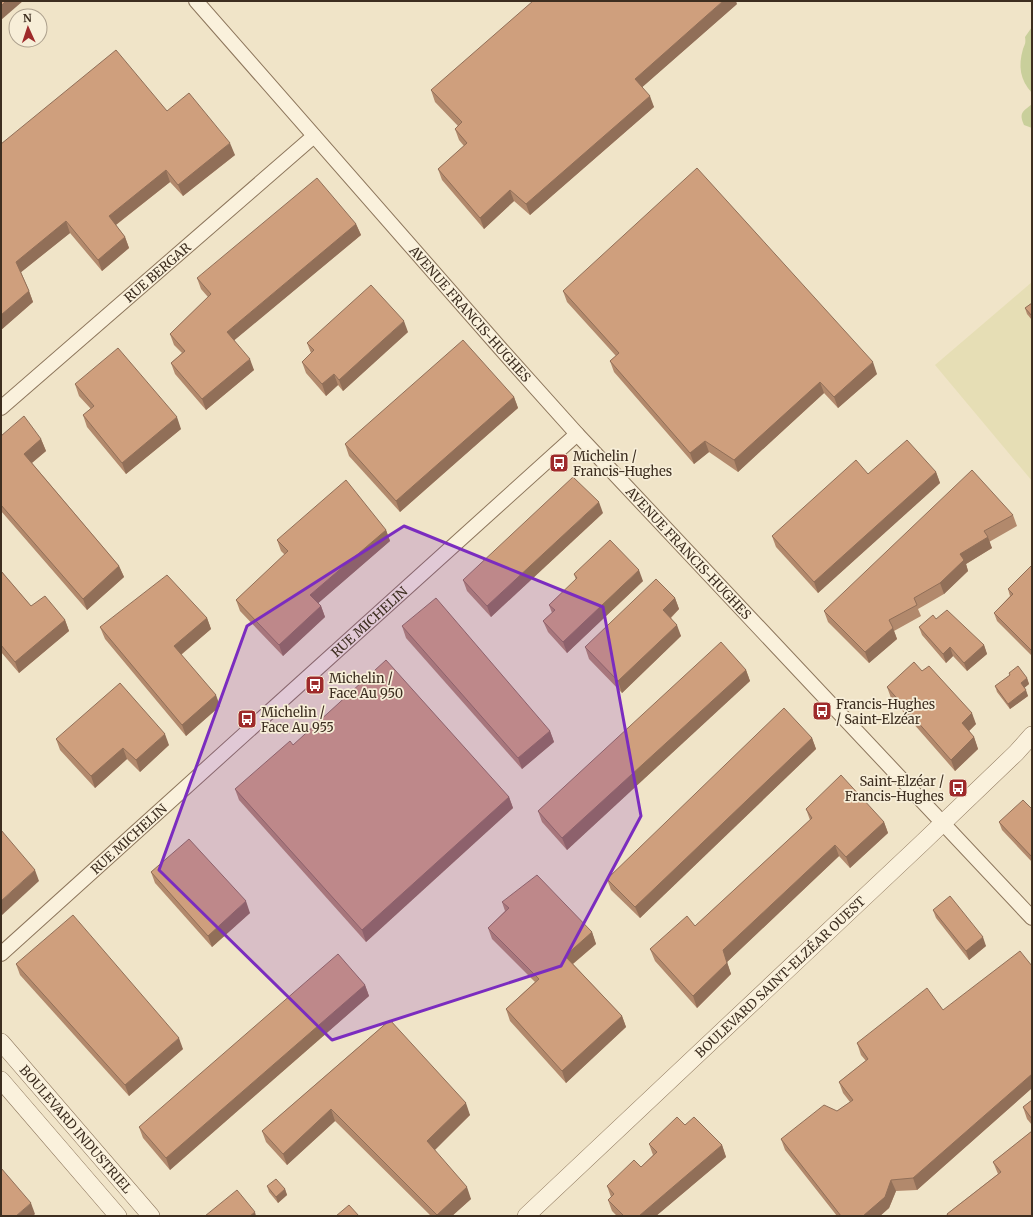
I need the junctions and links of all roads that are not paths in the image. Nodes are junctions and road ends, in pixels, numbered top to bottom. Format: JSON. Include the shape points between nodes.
{"nodes":[{"id":1,"x":196,"y":1,"type":"edge"},
{"id":2,"x":314,"y":136,"type":"junction"},
{"id":3,"x":1,"y":408,"type":"edge"},
{"id":4,"x":578,"y":434,"type":"junction"},
{"id":5,"x":1032,"y":735,"type":"edge"},
{"id":6,"x":942,"y":822,"type":"junction"},
{"id":7,"x":1032,"y":918,"type":"edge"},
{"id":8,"x":1,"y":954,"type":"edge"},
{"id":9,"x":1,"y":1042,"type":"edge"},
{"id":10,"x":1,"y":1080,"type":"edge"},
{"id":11,"x":118,"y":1216,"type":"edge"},
{"id":12,"x":151,"y":1216,"type":"edge"},
{"id":13,"x":526,"y":1216,"type":"edge"}],
"edges":[{"from":1,"to":2,"type":"street","name":"AVENUE FRANCIS-HUGHES"},
{"from":2,"to":3,"type":"street","name":"RUE BERGAR"},
{"from":2,"to":4,"type":"street","name":"AVENUE FRANCIS-HUGHES"},
{"from":4,"to":6,"type":"street","name":"AVENUE FRANCIS-HUGHES"},
{"from":4,"to":8,"type":"street","name":"RUE MICHELIN"},
{"from":5,"to":6,"type":"street","name":"BOULEVARD SAINT-ELZÉAR OUEST"},
{"from":6,"to":7,"type":"street","name":"AVENUE FRANCIS-HUGHES"},
{"from":6,"to":13,"type":"street","name":"BOULEVARD SAINT-ELZÉAR OUEST"},
{"from":9,"to":12,"type":"street","name":"BOULEVARD INDUSTRIEL"},
{"from":10,"to":11,"type":"street","name":"BOULEVARD INDUSTRIEL"}]}
